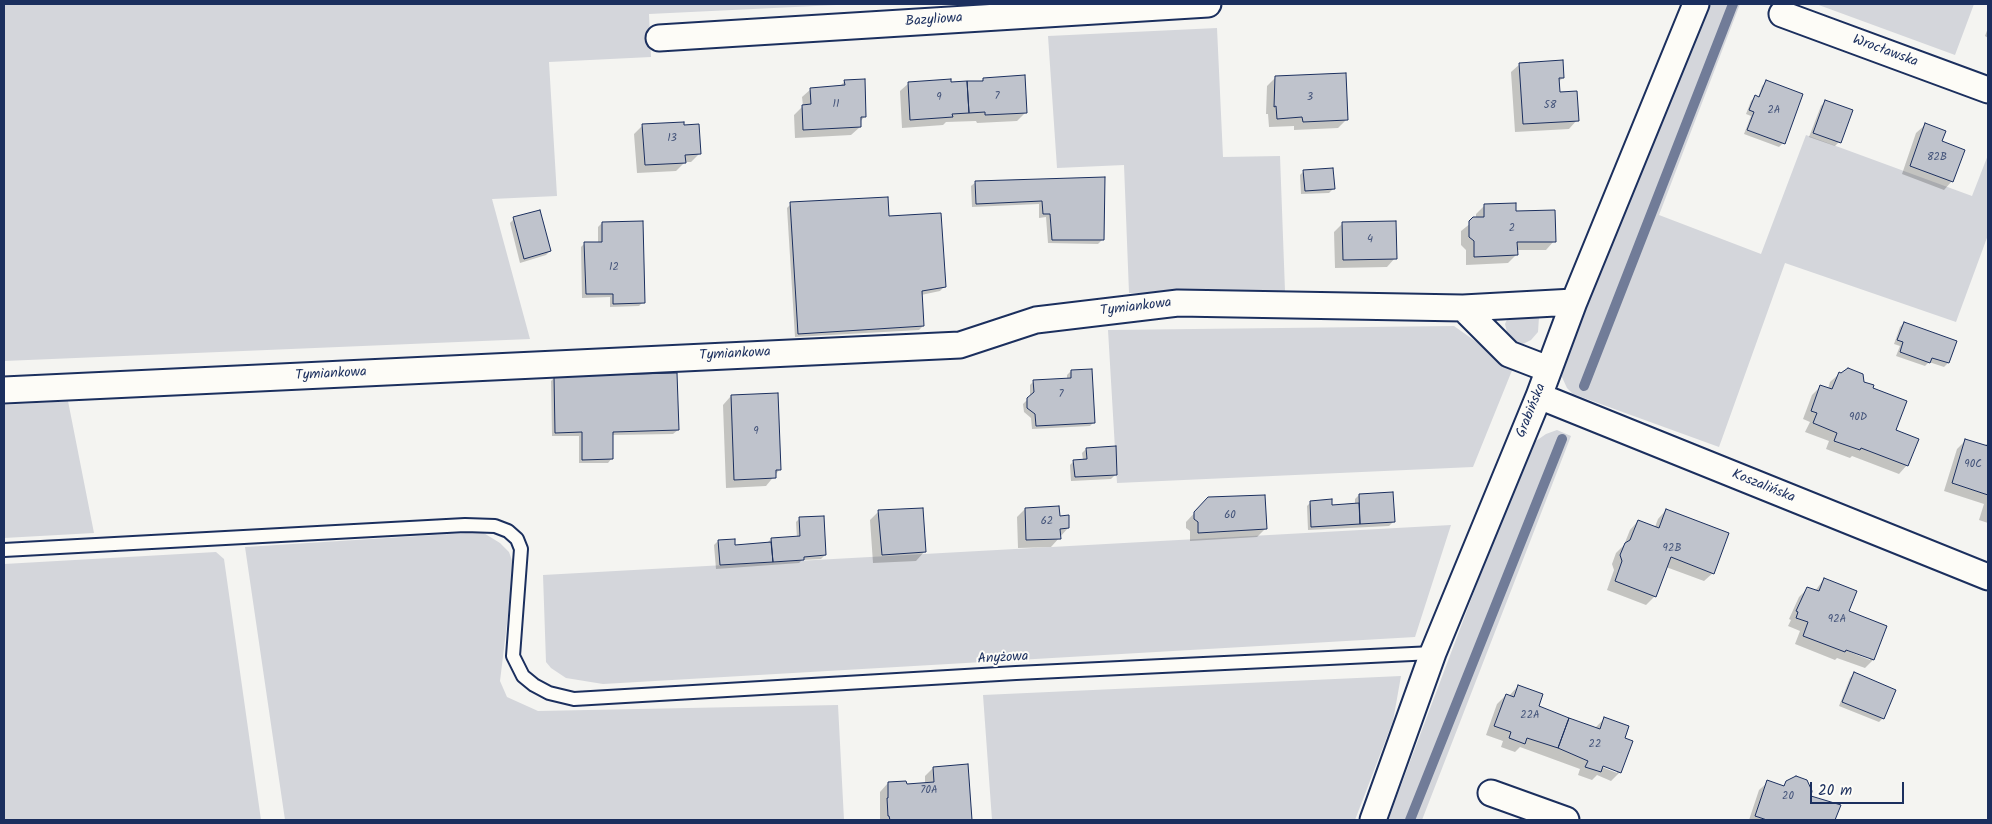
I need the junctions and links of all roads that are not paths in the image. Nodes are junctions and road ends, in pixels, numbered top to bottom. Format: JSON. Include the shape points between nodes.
{"nodes":[{"id":1,"x":1208,"y":4,"type":"edge"},
{"id":2,"x":1696,"y":4,"type":"edge"},
{"id":3,"x":1782,"y":14,"type":"dead end"},
{"id":4,"x":659,"y":38,"type":"dead end"},
{"id":5,"x":1988,"y":90,"type":"edge"},
{"id":6,"x":1574,"y":302,"type":"junction"},
{"id":7,"x":1463,"y":308,"type":"junction"},
{"id":8,"x":1548,"y":369,"type":"junction"},
{"id":9,"x":4,"y":390,"type":"edge"},
{"id":10,"x":1539,"y":396,"type":"junction"},
{"id":11,"x":4,"y":550,"type":"edge"},
{"id":12,"x":1988,"y":577,"type":"edge"},
{"id":13,"x":1433,"y":653,"type":"junction"},
{"id":14,"x":1491,"y":793,"type":"dead end"},
{"id":15,"x":1373,"y":820,"type":"edge"},
{"id":16,"x":1566,"y":820,"type":"edge"}],
"edges":[{"from":1,"to":4,"type":"street","name":"Bazyliowa"},
{"from":2,"to":6,"type":"street","name":"Grabińska"},
{"from":3,"to":5,"type":"street","name":"Wrocławska"},
{"from":6,"to":7,"type":"street","name":"Tymiankowa"},
{"from":6,"to":8,"type":"street","name":"Grabińska"},
{"from":7,"to":8,"type":"street","via":[[1509,354]]},
{"from":7,"to":9,"type":"street","name":"Tymiankowa","via":[[1178,303],[1036,320],[960,344]]},
{"from":8,"to":10,"type":"street","name":"Grabińska"},
{"from":10,"to":12,"type":"street","name":"Koszalińska"},
{"from":10,"to":13,"type":"street","name":"Grabińska"},
{"from":11,"to":13,"type":"lane","name":"Anyżowa","via":[[494,526],[508,531],[517,539],[521,549],[514,656],[523,676],[549,693],[574,699]]},
{"from":13,"to":15,"type":"street","name":"Grabińska"},
{"from":14,"to":16,"type":"street"}]}
